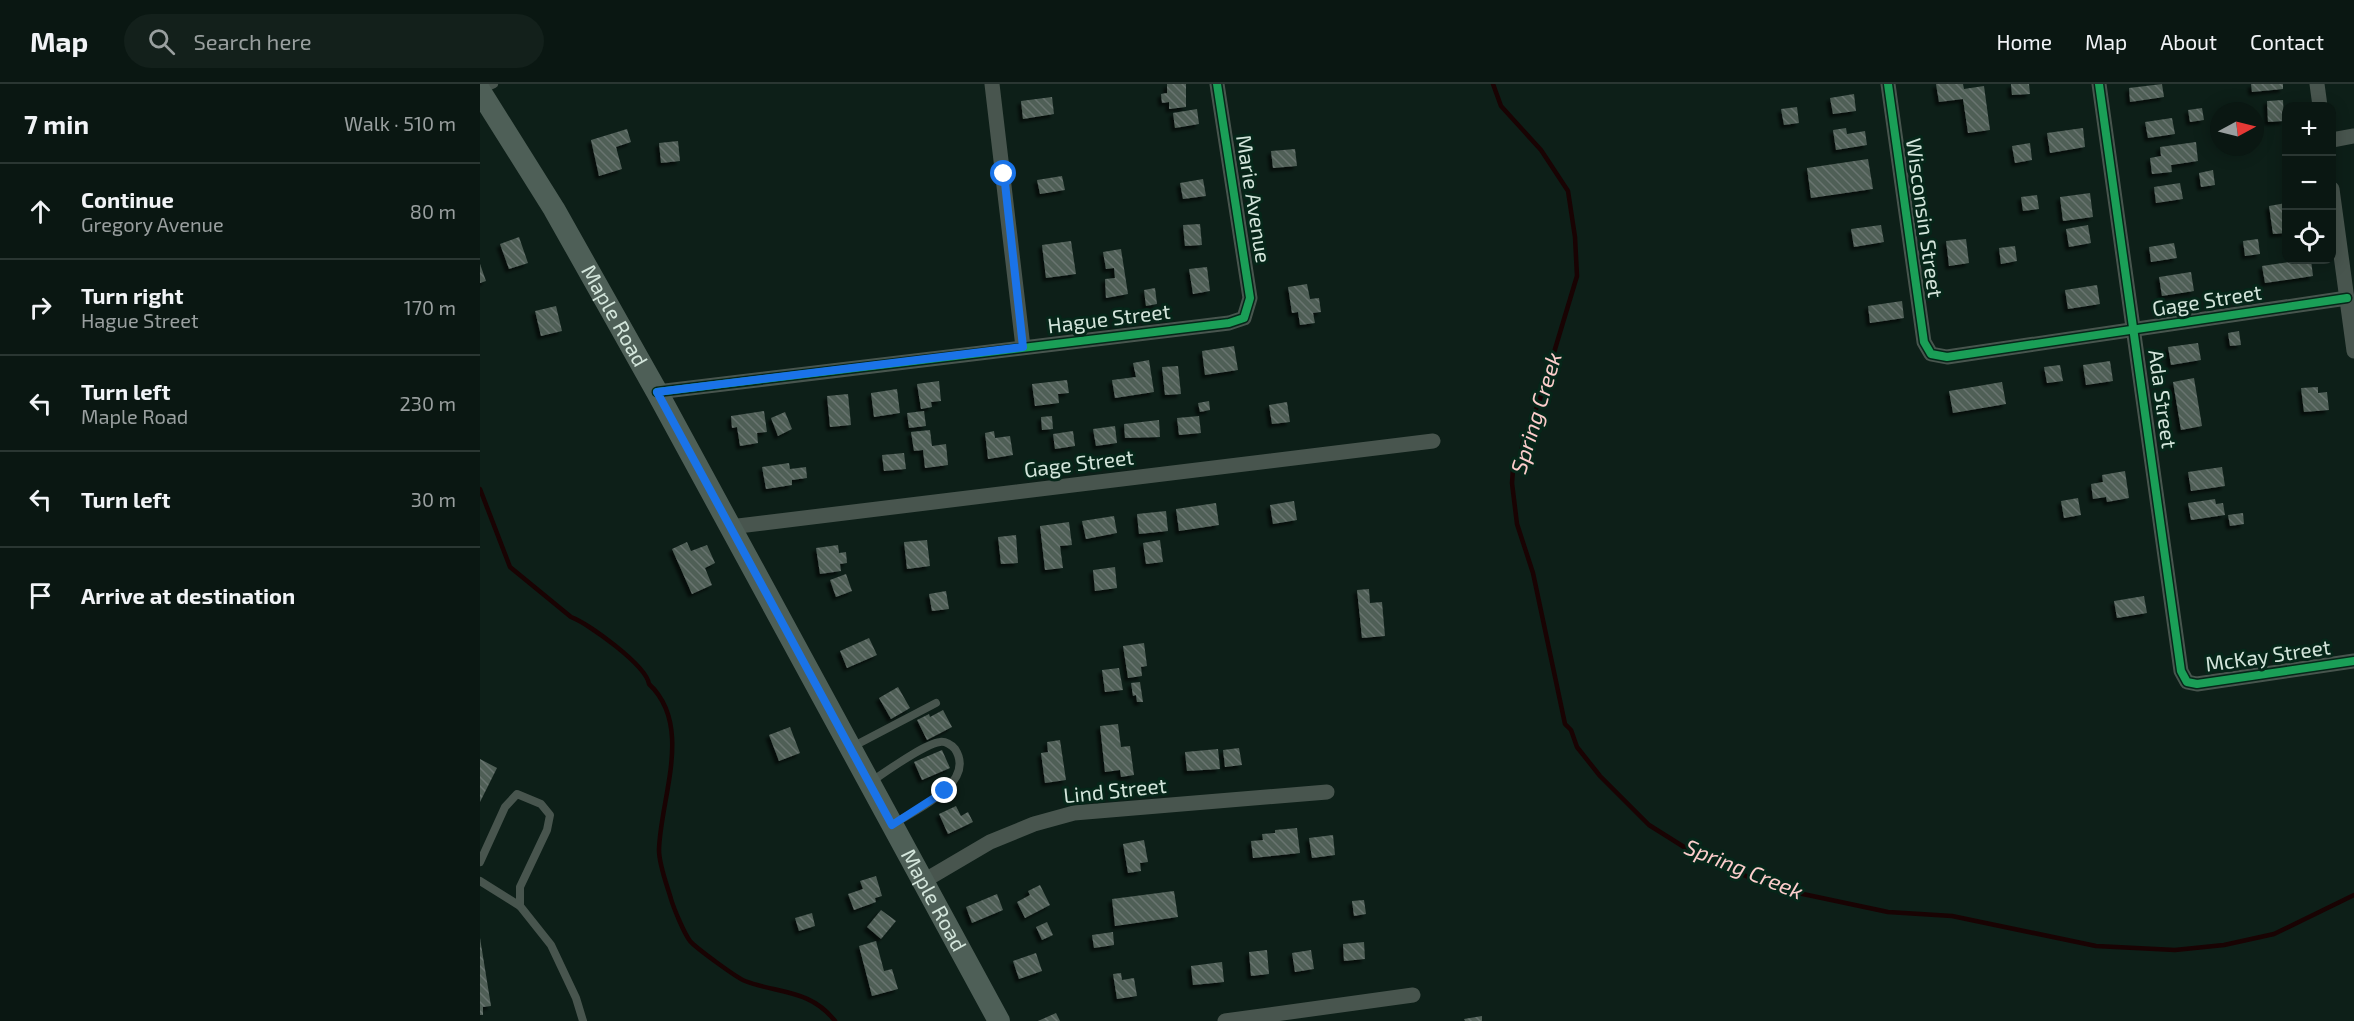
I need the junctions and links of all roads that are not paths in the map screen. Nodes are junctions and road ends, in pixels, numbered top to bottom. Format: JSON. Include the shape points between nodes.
{"nodes":[{"id":1,"x":494,"y":84,"type":"edge"},
{"id":2,"x":992,"y":84,"type":"edge"},
{"id":3,"x":1217,"y":84,"type":"edge"},
{"id":4,"x":1888,"y":84,"type":"edge"},
{"id":5,"x":2098,"y":84,"type":"edge"},
{"id":6,"x":2317,"y":84,"type":"edge"},
{"id":7,"x":480,"y":91,"type":"edge"},
{"id":8,"x":2319,"y":102,"type":"edge"},
{"id":9,"x":2354,"y":136,"type":"edge"},
{"id":10,"x":2336,"y":139,"type":"edge"},
{"id":11,"x":2334,"y":210,"type":"edge"},
{"id":12,"x":2347,"y":298,"type":"junction"},
{"id":13,"x":1244,"y":318,"type":"joint"},
{"id":14,"x":2134,"y":330,"type":"junction"},
{"id":15,"x":2353,"y":331,"type":"edge"},
{"id":16,"x":1023,"y":347,"type":"junction"},
{"id":17,"x":2354,"y":351,"type":"edge"},
{"id":18,"x":1931,"y":354,"type":"joint"},
{"id":19,"x":657,"y":392,"type":"junction"},
{"id":20,"x":1433,"y":441,"type":"dead end"},
{"id":21,"x":730,"y":527,"type":"junction"},
{"id":22,"x":2354,"y":661,"type":"edge"},
{"id":23,"x":2187,"y":682,"type":"joint"},
{"id":24,"x":936,"y":703,"type":"dead end"},
{"id":25,"x":850,"y":748,"type":"junction"},
{"id":26,"x":869,"y":783,"type":"junction"},
{"id":27,"x":1327,"y":792,"type":"dead end"},
{"id":28,"x":892,"y":825,"type":"junction"},
{"id":29,"x":480,"y":862,"type":"edge"},
{"id":30,"x":480,"y":881,"type":"edge"},
{"id":31,"x":922,"y":882,"type":"junction"},
{"id":32,"x":520,"y":906,"type":"junction"},
{"id":33,"x":1413,"y":995,"type":"dead end"},
{"id":34,"x":583,"y":1021,"type":"edge"},
{"id":35,"x":999,"y":1021,"type":"edge"},
{"id":36,"x":1225,"y":1021,"type":"edge"}],
"edges":[{"from":1,"to":7,"type":"lane"},
{"from":2,"to":16,"type":"street"},
{"from":3,"to":13,"type":"street","name":"Marie Avenue","via":[[1250,298]]},
{"from":4,"to":18,"type":"street","name":"Wisconsin Street","via":[[1924,342]]},
{"from":5,"to":14,"type":"street","name":"Ada Street"},
{"from":6,"to":8,"type":"street"},
{"from":7,"to":19,"type":"main road","name":"Maple Road","via":[[554,210]]},
{"from":9,"to":10,"type":"street"},
{"from":11,"to":12,"type":"street"},
{"from":12,"to":14,"type":"street","name":"Gage Street"},
{"from":12,"to":15,"type":"street"},
{"from":13,"to":16,"type":"street","name":"Hague Street","via":[[1229,323]]},
{"from":14,"to":18,"type":"street","name":"Gage Street","via":[[1947,357]]},
{"from":14,"to":23,"type":"street","name":"Ada Street","via":[[2181,671]]},
{"from":15,"to":17,"type":"street"},
{"from":16,"to":19,"type":"street","name":"Hague Street"},
{"from":19,"to":21,"type":"main road","name":"Maple Road"},
{"from":20,"to":21,"type":"street","name":"Gage Street"},
{"from":21,"to":25,"type":"main road","name":"Maple Road"},
{"from":22,"to":23,"type":"street","name":"McKay Street","via":[[2197,684]]},
{"from":24,"to":25,"type":"lane"},
{"from":25,"to":26,"type":"main road","name":"Maple Road"},
{"from":26,"to":28,"type":"main road","name":"Maple Road"},
{"from":26,"to":28,"type":"lane","via":[[942,741],[954,746],[959,755],[958,777],[945,791]]},
{"from":27,"to":31,"type":"street","name":"Lind Street","via":[[1074,813],[990,842]]},
{"from":28,"to":31,"type":"main road","name":"Maple Road"},
{"from":29,"to":32,"type":"lane","via":[[505,807],[517,794],[541,804],[550,815],[547,830],[520,887]]},
{"from":30,"to":32,"type":"lane"},
{"from":31,"to":35,"type":"main road","name":"Maple Road"},
{"from":32,"to":34,"type":"lane","via":[[551,945]]},
{"from":33,"to":36,"type":"street"}]}
